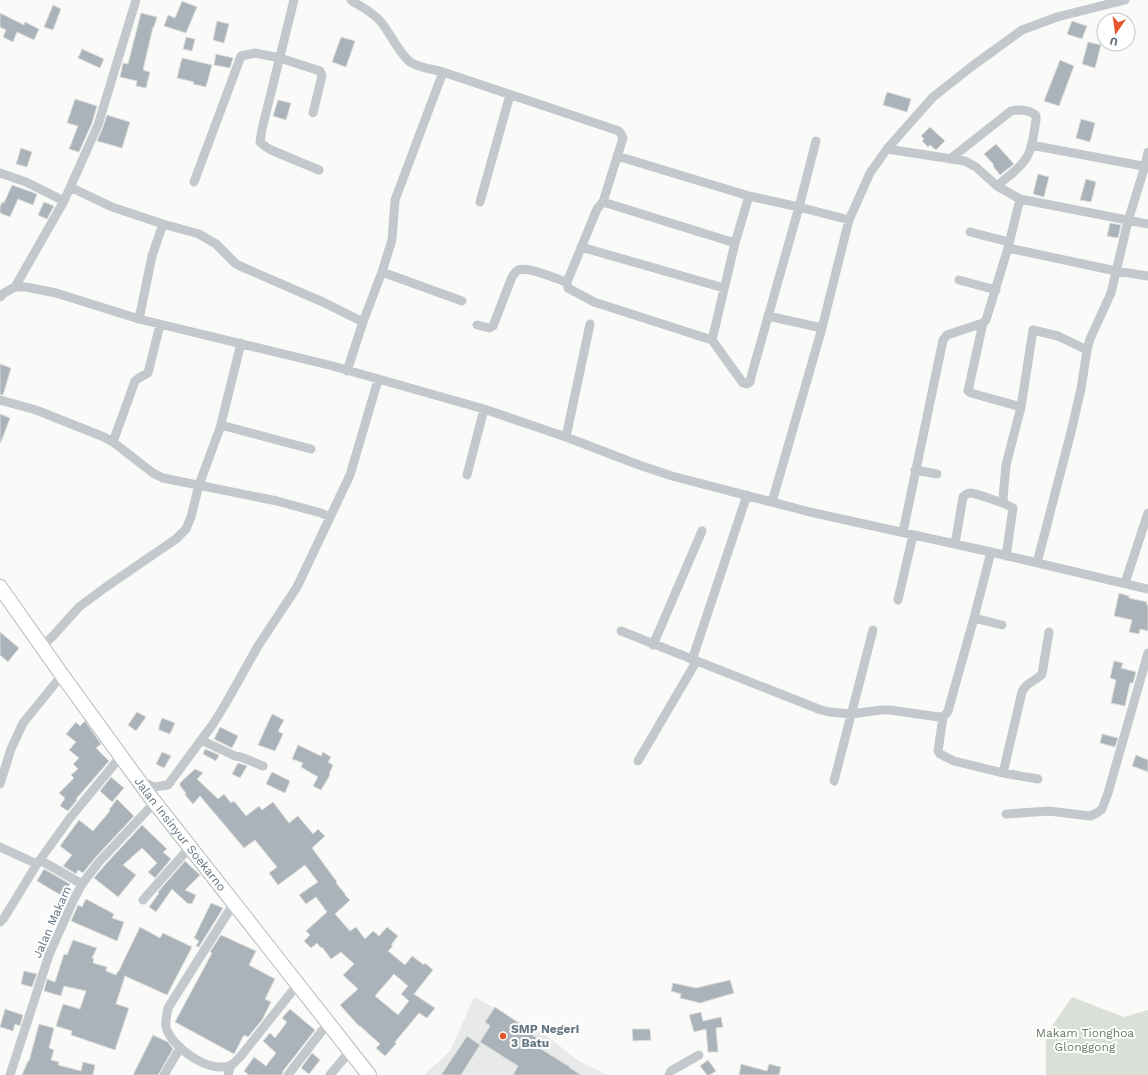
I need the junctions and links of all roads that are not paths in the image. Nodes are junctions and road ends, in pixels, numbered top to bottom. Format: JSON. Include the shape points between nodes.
{"nodes":[{"id":1,"x":136,"y":0,"type":"edge"},
{"id":2,"x":294,"y":0,"type":"edge"},
{"id":3,"x":351,"y":0,"type":"edge"},
{"id":4,"x":1125,"y":0,"type":"edge"},
{"id":5,"x":280,"y":58,"type":"junction"},
{"id":6,"x":443,"y":72,"type":"junction"},
{"id":7,"x":510,"y":95,"type":"junction"},
{"id":8,"x":314,"y":113,"type":"dead end"},
{"id":9,"x":816,"y":141,"type":"dead end"},
{"id":10,"x":1031,"y":145,"type":"junction"},
{"id":11,"x":887,"y":149,"type":"junction"},
{"id":12,"x":1148,"y":152,"type":"edge"},
{"id":13,"x":617,"y":156,"type":"junction"},
{"id":14,"x":950,"y":159,"type":"junction"},
{"id":15,"x":1147,"y":167,"type":"edge"},
{"id":16,"x":319,"y":170,"type":"dead end"},
{"id":17,"x":0,"y":173,"type":"edge"},
{"id":18,"x":194,"y":182,"type":"dead end"},
{"id":19,"x":997,"y":186,"type":"junction"},
{"id":20,"x":70,"y":187,"type":"junction"},
{"id":21,"x":749,"y":196,"type":"junction"},
{"id":22,"x":1020,"y":199,"type":"junction"},
{"id":23,"x":64,"y":201,"type":"junction"},
{"id":24,"x":480,"y":202,"type":"dead end"},
{"id":25,"x":603,"y":202,"type":"junction"},
{"id":26,"x":799,"y":207,"type":"junction"},
{"id":27,"x":850,"y":220,"type":"junction"},
{"id":28,"x":1128,"y":220,"type":"junction"},
{"id":29,"x":163,"y":224,"type":"junction"},
{"id":30,"x":1148,"y":224,"type":"edge"},
{"id":31,"x":970,"y":232,"type":"dead end"},
{"id":32,"x":735,"y":242,"type":"junction"},
{"id":33,"x":1009,"y":245,"type":"junction"},
{"id":34,"x":581,"y":247,"type":"junction"},
{"id":35,"x":1116,"y":271,"type":"junction"},
{"id":36,"x":382,"y":272,"type":"junction"},
{"id":37,"x":1148,"y":276,"type":"edge"},
{"id":38,"x":959,"y":280,"type":"dead end"},
{"id":39,"x":567,"y":282,"type":"junction"},
{"id":40,"x":15,"y":288,"type":"junction"},
{"id":41,"x":724,"y":288,"type":"junction"},
{"id":42,"x":996,"y":290,"type":"junction"},
{"id":43,"x":0,"y":297,"type":"edge"},
{"id":44,"x":462,"y":301,"type":"dead end"},
{"id":45,"x":768,"y":316,"type":"junction"},
{"id":46,"x":138,"y":319,"type":"junction"},
{"id":47,"x":363,"y":322,"type":"junction"},
{"id":48,"x":983,"y":323,"type":"junction"},
{"id":49,"x":590,"y":324,"type":"dead end"},
{"id":50,"x":160,"y":325,"type":"junction"},
{"id":51,"x":477,"y":325,"type":"dead end"},
{"id":52,"x":822,"y":328,"type":"junction"},
{"id":53,"x":712,"y":340,"type":"junction"},
{"id":54,"x":241,"y":344,"type":"junction"},
{"id":55,"x":1087,"y":350,"type":"junction"},
{"id":56,"x":347,"y":371,"type":"junction"},
{"id":57,"x":378,"y":380,"type":"junction"},
{"id":58,"x":0,"y":400,"type":"edge"},
{"id":59,"x":1021,"y":407,"type":"junction"},
{"id":60,"x":484,"y":409,"type":"junction"},
{"id":61,"x":221,"y":425,"type":"junction"},
{"id":62,"x":566,"y":437,"type":"junction"},
{"id":63,"x":112,"y":442,"type":"junction"},
{"id":64,"x":311,"y":449,"type":"dead end"},
{"id":65,"x":915,"y":470,"type":"junction"},
{"id":66,"x":937,"y":474,"type":"dead end"},
{"id":67,"x":467,"y":475,"type":"dead end"},
{"id":68,"x":199,"y":485,"type":"junction"},
{"id":69,"x":747,"y":495,"type":"junction"},
{"id":70,"x":772,"y":502,"type":"junction"},
{"id":71,"x":1004,"y":503,"type":"junction"},
{"id":72,"x":1148,"y":513,"type":"edge"},
{"id":73,"x":330,"y":517,"type":"junction"},
{"id":74,"x":702,"y":531,"type":"dead end"},
{"id":75,"x":903,"y":532,"type":"junction"},
{"id":76,"x":913,"y":535,"type":"junction"},
{"id":77,"x":954,"y":544,"type":"junction"},
{"id":78,"x":992,"y":552,"type":"junction"},
{"id":79,"x":1006,"y":556,"type":"junction"},
{"id":80,"x":1037,"y":563,"type":"junction"},
{"id":81,"x":1125,"y":583,"type":"junction"},
{"id":82,"x":0,"y":586,"type":"edge"},
{"id":83,"x":1148,"y":589,"type":"edge"},
{"id":84,"x":898,"y":600,"type":"dead end"},
{"id":85,"x":974,"y":618,"type":"junction"},
{"id":86,"x":1002,"y":625,"type":"dead end"},
{"id":87,"x":873,"y":630,"type":"dead end"},
{"id":88,"x":620,"y":631,"type":"dead end"},
{"id":89,"x":1049,"y":632,"type":"dead end"},
{"id":90,"x":653,"y":645,"type":"junction"},
{"id":91,"x":42,"y":646,"type":"junction"},
{"id":92,"x":1148,"y":653,"type":"edge"},
{"id":93,"x":694,"y":661,"type":"junction"},
{"id":94,"x":62,"y":675,"type":"junction"},
{"id":95,"x":851,"y":714,"type":"junction"},
{"id":96,"x":943,"y":717,"type":"junction"},
{"id":97,"x":201,"y":740,"type":"junction"},
{"id":98,"x":121,"y":756,"type":"junction"},
{"id":99,"x":638,"y":761,"type":"dead end"},
{"id":100,"x":263,"y":766,"type":"dead end"},
{"id":101,"x":1003,"y":774,"type":"junction"},
{"id":102,"x":138,"y":779,"type":"junction"},
{"id":103,"x":1038,"y":779,"type":"dead end"},
{"id":104,"x":834,"y":781,"type":"dead end"},
{"id":105,"x":0,"y":784,"type":"edge"},
{"id":106,"x":155,"y":802,"type":"junction"},
{"id":107,"x":1006,"y":814,"type":"dead end"},
{"id":108,"x":0,"y":847,"type":"edge"},
{"id":109,"x":190,"y":847,"type":"junction"},
{"id":110,"x":38,"y":862,"type":"junction"},
{"id":111,"x":82,"y":884,"type":"junction"},
{"id":112,"x":143,"y":900,"type":"dead end"},
{"id":113,"x":234,"y":903,"type":"junction"},
{"id":114,"x":0,"y":922,"type":"edge"},
{"id":115,"x":298,"y":984,"type":"junction"},
{"id":116,"x":328,"y":1023,"type":"junction"},
{"id":117,"x":180,"y":1048,"type":"junction"},
{"id":118,"x":350,"y":1051,"type":"junction"},
{"id":119,"x":699,"y":1055,"type":"dead end"},
{"id":120,"x":231,"y":1065,"type":"junction"},
{"id":121,"x":10,"y":1075,"type":"edge"},
{"id":122,"x":164,"y":1075,"type":"edge"},
{"id":123,"x":228,"y":1075,"type":"edge"},
{"id":124,"x":288,"y":1075,"type":"edge"},
{"id":125,"x":330,"y":1075,"type":"edge"},
{"id":126,"x":369,"y":1075,"type":"edge"},
{"id":127,"x":669,"y":1075,"type":"edge"}],
"edges":[{"from":1,"to":20,"type":"street","via":[[98,125]]},
{"from":2,"to":5,"type":"street"},
{"from":3,"to":6,"type":"street","via":[[381,22],[410,62]]},
{"from":4,"to":11,"type":"street","via":[[1057,17],[1022,30],[933,97]]},
{"from":5,"to":8,"type":"street","via":[[320,71],[322,76]]},
{"from":5,"to":16,"type":"street","via":[[260,142],[271,150]]},
{"from":5,"to":18,"type":"street","via":[[255,53],[241,56]]},
{"from":6,"to":7,"type":"street"},
{"from":6,"to":36,"type":"street","via":[[395,200],[392,240]]},
{"from":7,"to":13,"type":"street","via":[[619,132],[623,138]]},
{"from":7,"to":24,"type":"street"},
{"from":9,"to":26,"type":"street"},
{"from":10,"to":14,"type":"street","via":[[1036,116],[1032,112],[1014,110]]},
{"from":10,"to":15,"type":"street"},
{"from":10,"to":19,"type":"street","via":[[1020,166]]},
{"from":11,"to":14,"type":"street"},
{"from":11,"to":27,"type":"street","via":[[870,174]]},
{"from":12,"to":15,"type":"street"},
{"from":13,"to":21,"type":"street"},
{"from":13,"to":25,"type":"street"},
{"from":14,"to":19,"type":"street","via":[[965,161],[976,167]]},
{"from":15,"to":28,"type":"street"},
{"from":17,"to":23,"type":"street","via":[[26,182]]},
{"from":19,"to":22,"type":"street"},
{"from":20,"to":23,"type":"street"},
{"from":20,"to":29,"type":"street","via":[[112,207]]},
{"from":21,"to":26,"type":"street"},
{"from":21,"to":32,"type":"street"},
{"from":22,"to":28,"type":"street"},
{"from":22,"to":33,"type":"street"},
{"from":23,"to":40,"type":"street"},
{"from":25,"to":32,"type":"street"},
{"from":25,"to":34,"type":"street","via":[[597,209]]},
{"from":26,"to":27,"type":"street"},
{"from":26,"to":45,"type":"street"},
{"from":27,"to":52,"type":"street"},
{"from":28,"to":30,"type":"street"},
{"from":28,"to":35,"type":"street"},
{"from":29,"to":46,"type":"street","via":[[152,256]]},
{"from":29,"to":47,"type":"street","via":[[199,234],[216,244],[236,264]]},
{"from":31,"to":33,"type":"street"},
{"from":32,"to":41,"type":"street"},
{"from":33,"to":35,"type":"street"},
{"from":33,"to":42,"type":"street"},
{"from":34,"to":39,"type":"street"},
{"from":34,"to":41,"type":"street"},
{"from":35,"to":37,"type":"street"},
{"from":35,"to":55,"type":"street","via":[[1111,293]]},
{"from":36,"to":44,"type":"street"},
{"from":36,"to":47,"type":"street"},
{"from":38,"to":42,"type":"street"},
{"from":39,"to":51,"type":"street","via":[[529,270],[516,271],[493,326],[489,328]]},
{"from":39,"to":53,"type":"street","via":[[568,288],[594,302]]},
{"from":40,"to":43,"type":"street"},
{"from":40,"to":46,"type":"street","via":[[26,287],[56,293]]},
{"from":41,"to":53,"type":"street"},
{"from":42,"to":48,"type":"street","via":[[988,316]]},
{"from":45,"to":52,"type":"street"},
{"from":45,"to":53,"type":"street","via":[[750,382],[747,384],[740,380]]},
{"from":46,"to":50,"type":"street"},
{"from":47,"to":56,"type":"street"},
{"from":48,"to":59,"type":"street","via":[[968,391]]},
{"from":48,"to":65,"type":"street","via":[[947,335],[943,340]]},
{"from":49,"to":62,"type":"street"},
{"from":50,"to":54,"type":"street"},
{"from":50,"to":63,"type":"street","via":[[148,373],[135,381]]},
{"from":52,"to":70,"type":"street"},
{"from":54,"to":56,"type":"street"},
{"from":54,"to":61,"type":"street"},
{"from":55,"to":59,"type":"street","via":[[1058,336],[1033,330]]},
{"from":55,"to":80,"type":"street","via":[[1071,432]]},
{"from":56,"to":57,"type":"street"},
{"from":57,"to":60,"type":"street"},
{"from":57,"to":73,"type":"street","via":[[350,476]]},
{"from":58,"to":63,"type":"street","via":[[36,410]]},
{"from":59,"to":71,"type":"street","via":[[1006,465]]},
{"from":60,"to":62,"type":"street"},
{"from":60,"to":67,"type":"street"},
{"from":61,"to":64,"type":"street"},
{"from":61,"to":68,"type":"street"},
{"from":62,"to":69,"type":"street","via":[[672,476]]},
{"from":63,"to":68,"type":"street","via":[[158,476]]},
{"from":65,"to":66,"type":"street"},
{"from":65,"to":75,"type":"street"},
{"from":68,"to":73,"type":"street","via":[[277,501]]},
{"from":68,"to":91,"type":"street","via":[[191,517],[186,528],[176,539],[80,607]]},
{"from":69,"to":70,"type":"street"},
{"from":69,"to":93,"type":"street"},
{"from":70,"to":75,"type":"street"},
{"from":71,"to":77,"type":"street","via":[[971,493],[964,495]]},
{"from":71,"to":79,"type":"street","via":[[1013,508]]},
{"from":72,"to":81,"type":"street"},
{"from":73,"to":97,"type":"street","via":[[297,587]]},
{"from":74,"to":90,"type":"street"},
{"from":75,"to":76,"type":"street"},
{"from":76,"to":77,"type":"street"},
{"from":76,"to":84,"type":"street"},
{"from":77,"to":78,"type":"street"},
{"from":78,"to":79,"type":"street"},
{"from":78,"to":85,"type":"street"},
{"from":79,"to":80,"type":"street"},
{"from":80,"to":81,"type":"street"},
{"from":81,"to":83,"type":"street"},
{"from":82,"to":91,"type":"main road","name":"Jalan Insinyur Soekarno"},
{"from":85,"to":86,"type":"street"},
{"from":85,"to":96,"type":"street","via":[[948,711]]},
{"from":87,"to":95,"type":"street"},
{"from":88,"to":90,"type":"street"},
{"from":89,"to":101,"type":"street","via":[[1042,674],[1024,687],[1022,692]]},
{"from":90,"to":93,"type":"street"},
{"from":91,"to":94,"type":"main road","name":"Jalan Insinyur Soekarno"},
{"from":92,"to":107,"type":"street","via":[[1102,809],[1086,816],[1049,811]]},
{"from":93,"to":95,"type":"street","via":[[822,710]]},
{"from":93,"to":99,"type":"street"},
{"from":94,"to":98,"type":"main road","name":"Jalan Insinyur Soekarno"},
{"from":94,"to":105,"type":"street","via":[[23,723],[11,749]]},
{"from":95,"to":96,"type":"street","via":[[890,710]]},
{"from":95,"to":104,"type":"street"},
{"from":96,"to":101,"type":"street","via":[[938,751],[940,754],[954,761]]},
{"from":97,"to":100,"type":"street"},
{"from":97,"to":102,"type":"street","via":[[168,785],[154,788]]},
{"from":98,"to":102,"type":"main road","name":"Jalan Insinyur Soekarno"},
{"from":98,"to":110,"type":"street"},
{"from":101,"to":103,"type":"street"},
{"from":102,"to":106,"type":"main road","name":"Jalan Insinyur Soekarno"},
{"from":106,"to":109,"type":"main road","name":"Jalan Insinyur Soekarno"},
{"from":106,"to":111,"type":"street","name":"Jalan Makam"},
{"from":108,"to":110,"type":"street"},
{"from":109,"to":112,"type":"street"},
{"from":109,"to":113,"type":"main road","name":"Jalan Insinyur Soekarno"},
{"from":110,"to":111,"type":"street"},
{"from":110,"to":114,"type":"street"},
{"from":111,"to":121,"type":"street","name":"Jalan Makam","via":[[49,955]]},
{"from":113,"to":115,"type":"main road","name":"Jalan Insinyur Soekarno"},
{"from":113,"to":117,"type":"street","via":[[168,1008],[166,1026],[173,1042]]},
{"from":115,"to":116,"type":"main road","name":"Jalan Insinyur Soekarno"},
{"from":115,"to":120,"type":"street"},
{"from":116,"to":118,"type":"main road","name":"Jalan Insinyur Soekarno"},
{"from":116,"to":124,"type":"street"},
{"from":117,"to":120,"type":"street","via":[[203,1063],[219,1067]]},
{"from":117,"to":122,"type":"street"},
{"from":118,"to":125,"type":"street"},
{"from":118,"to":126,"type":"main road","name":"Jalan Insinyur Soekarno"},
{"from":119,"to":127,"type":"street","via":[[671,1071]]},
{"from":120,"to":123,"type":"street"}]}
